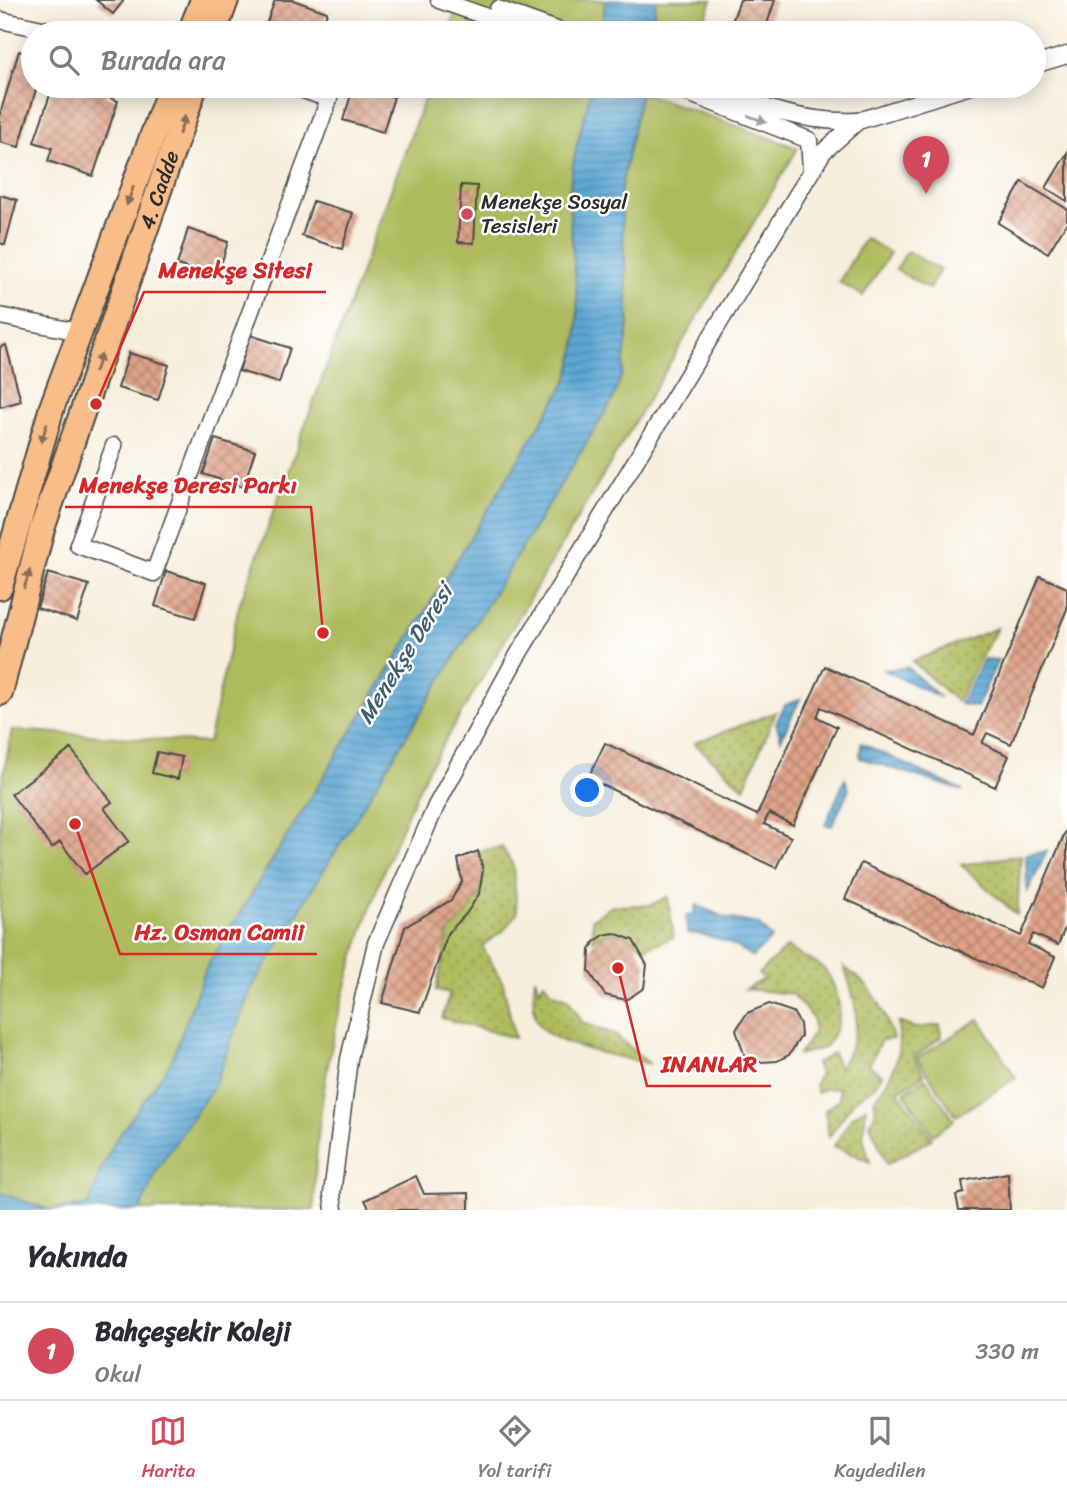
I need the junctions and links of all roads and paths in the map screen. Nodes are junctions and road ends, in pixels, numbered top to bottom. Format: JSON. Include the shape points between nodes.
{"nodes":[{"id":1,"x":202,"y":0,"type":"edge"},
{"id":2,"x":226,"y":0,"type":"edge"},
{"id":3,"x":439,"y":0,"type":"edge"},
{"id":4,"x":471,"y":0,"type":"edge"},
{"id":5,"x":0,"y":20,"type":"edge"},
{"id":6,"x":194,"y":21,"type":"edge"},
{"id":7,"x":218,"y":21,"type":"edge"},
{"id":8,"x":499,"y":21,"type":"edge"},
{"id":9,"x":531,"y":21,"type":"edge"},
{"id":10,"x":21,"y":24,"type":"edge"},
{"id":11,"x":1067,"y":55,"type":"edge"},
{"id":12,"x":1046,"y":61,"type":"edge"},
{"id":13,"x":167,"y":98,"type":"edge"},
{"id":14,"x":191,"y":98,"type":"edge"},
{"id":15,"x":326,"y":98,"type":"edge"},
{"id":16,"x":701,"y":98,"type":"edge"},
{"id":17,"x":737,"y":98,"type":"edge"},
{"id":18,"x":932,"y":98,"type":"edge"},
{"id":19,"x":858,"y":121,"type":"junction"},
{"id":20,"x":840,"y":137,"type":"junction"},
{"id":21,"x":809,"y":140,"type":"junction"},
{"id":22,"x":811,"y":171,"type":"junction"},
{"id":23,"x":0,"y":316,"type":"edge"},
{"id":24,"x":79,"y":332,"type":"junction"},
{"id":25,"x":114,"y":446,"type":"dead end"},
{"id":26,"x":0,"y":587,"type":"edge"},
{"id":27,"x":0,"y":693,"type":"edge"},
{"id":28,"x":334,"y":1210,"type":"edge"}],
"edges":[{"from":1,"to":6,"type":"main road"},
{"from":2,"to":7,"type":"main road"},
{"from":3,"to":8,"type":"street"},
{"from":4,"to":9,"type":"street"},
{"from":5,"to":10,"type":"street"},
{"from":11,"to":12,"type":"street"},
{"from":13,"to":24,"type":"main road","name":"4. Cadde","one_way":true},
{"from":27,"to":14,"type":"main road","name":"4. Cadde","one_way":true,"via":[[42,529]]},
{"from":15,"to":25,"type":"street","via":[[154,573],[78,545]]},
{"from":16,"to":21,"type":"street","one_way":true},
{"from":17,"to":19,"type":"street","via":[[809,119]]},
{"from":18,"to":19,"type":"street"},
{"from":19,"to":20,"type":"street"},
{"from":20,"to":21,"type":"street"},
{"from":20,"to":22,"type":"street"},
{"from":21,"to":22,"type":"street"},
{"from":22,"to":28,"type":"street","via":[[516,658],[436,806],[376,943],[349,1059],[332,1194]]},
{"from":23,"to":24,"type":"street"},
{"from":24,"to":26,"type":"main road","name":"4. Cadde","one_way":true,"via":[[52,407]]}]}
